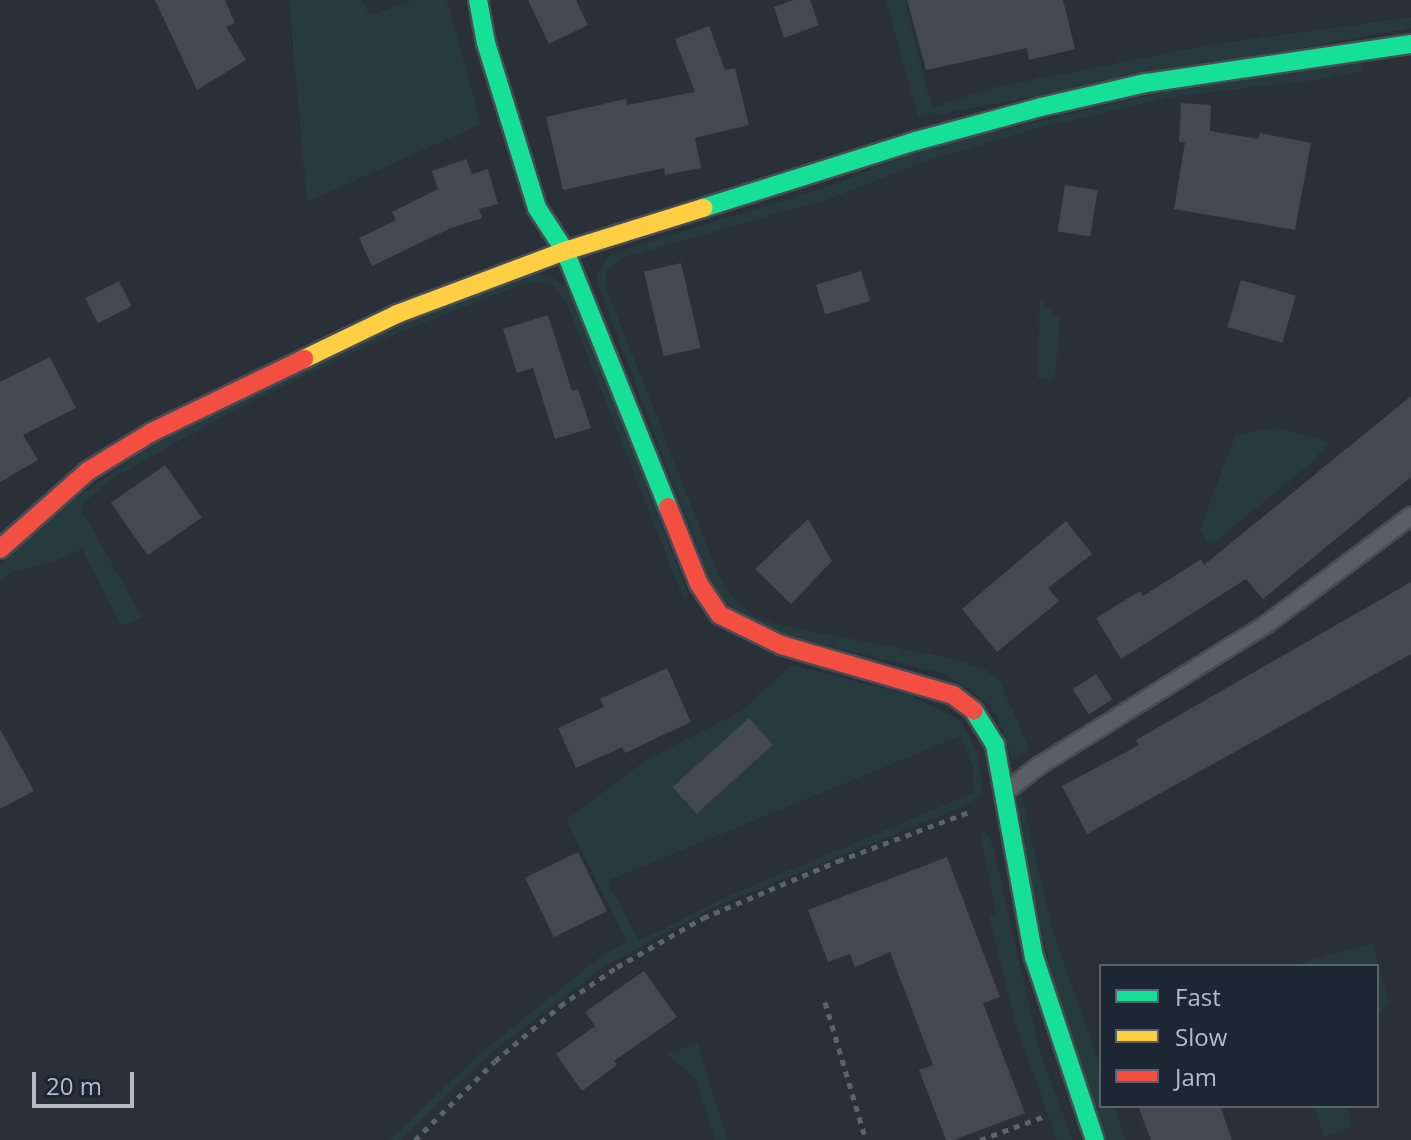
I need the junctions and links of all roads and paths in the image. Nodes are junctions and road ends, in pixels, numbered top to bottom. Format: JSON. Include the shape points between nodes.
{"nodes":[{"id":1,"x":478,"y":0,"type":"edge"},
{"id":2,"x":1411,"y":44,"type":"edge"},
{"id":3,"x":565,"y":251,"type":"junction"},
{"id":4,"x":1411,"y":516,"type":"edge"},
{"id":5,"x":0,"y":549,"type":"edge"},
{"id":6,"x":1005,"y":792,"type":"junction"},
{"id":7,"x":825,"y":1002,"type":"dead end"},
{"id":8,"x":1080,"y":1103,"type":"junction"},
{"id":9,"x":415,"y":1140,"type":"edge"},
{"id":10,"x":866,"y":1140,"type":"edge"},
{"id":11,"x":980,"y":1140,"type":"edge"},
{"id":12,"x":1095,"y":1140,"type":"edge"}],
"edges":[{"from":1,"to":3,"type":"street","via":[[486,43],[537,208]]},
{"from":2,"to":3,"type":"street","via":[[1146,83],[1041,107]]},
{"from":3,"to":5,"type":"street","via":[[397,314],[152,432],[88,471]]},
{"from":3,"to":6,"type":"street","via":[[699,584],[720,615],[781,645],[953,695],[985,725]]},
{"from":4,"to":6,"type":"lane","via":[[1268,623]]},
{"from":6,"to":8,"type":"street","via":[[1034,957]]},
{"from":6,"to":9,"type":"path","via":[[972,811],[703,918],[617,967],[560,1006]]},
{"from":7,"to":10,"type":"path"},
{"from":8,"to":11,"type":"path"},
{"from":8,"to":12,"type":"street"}]}
